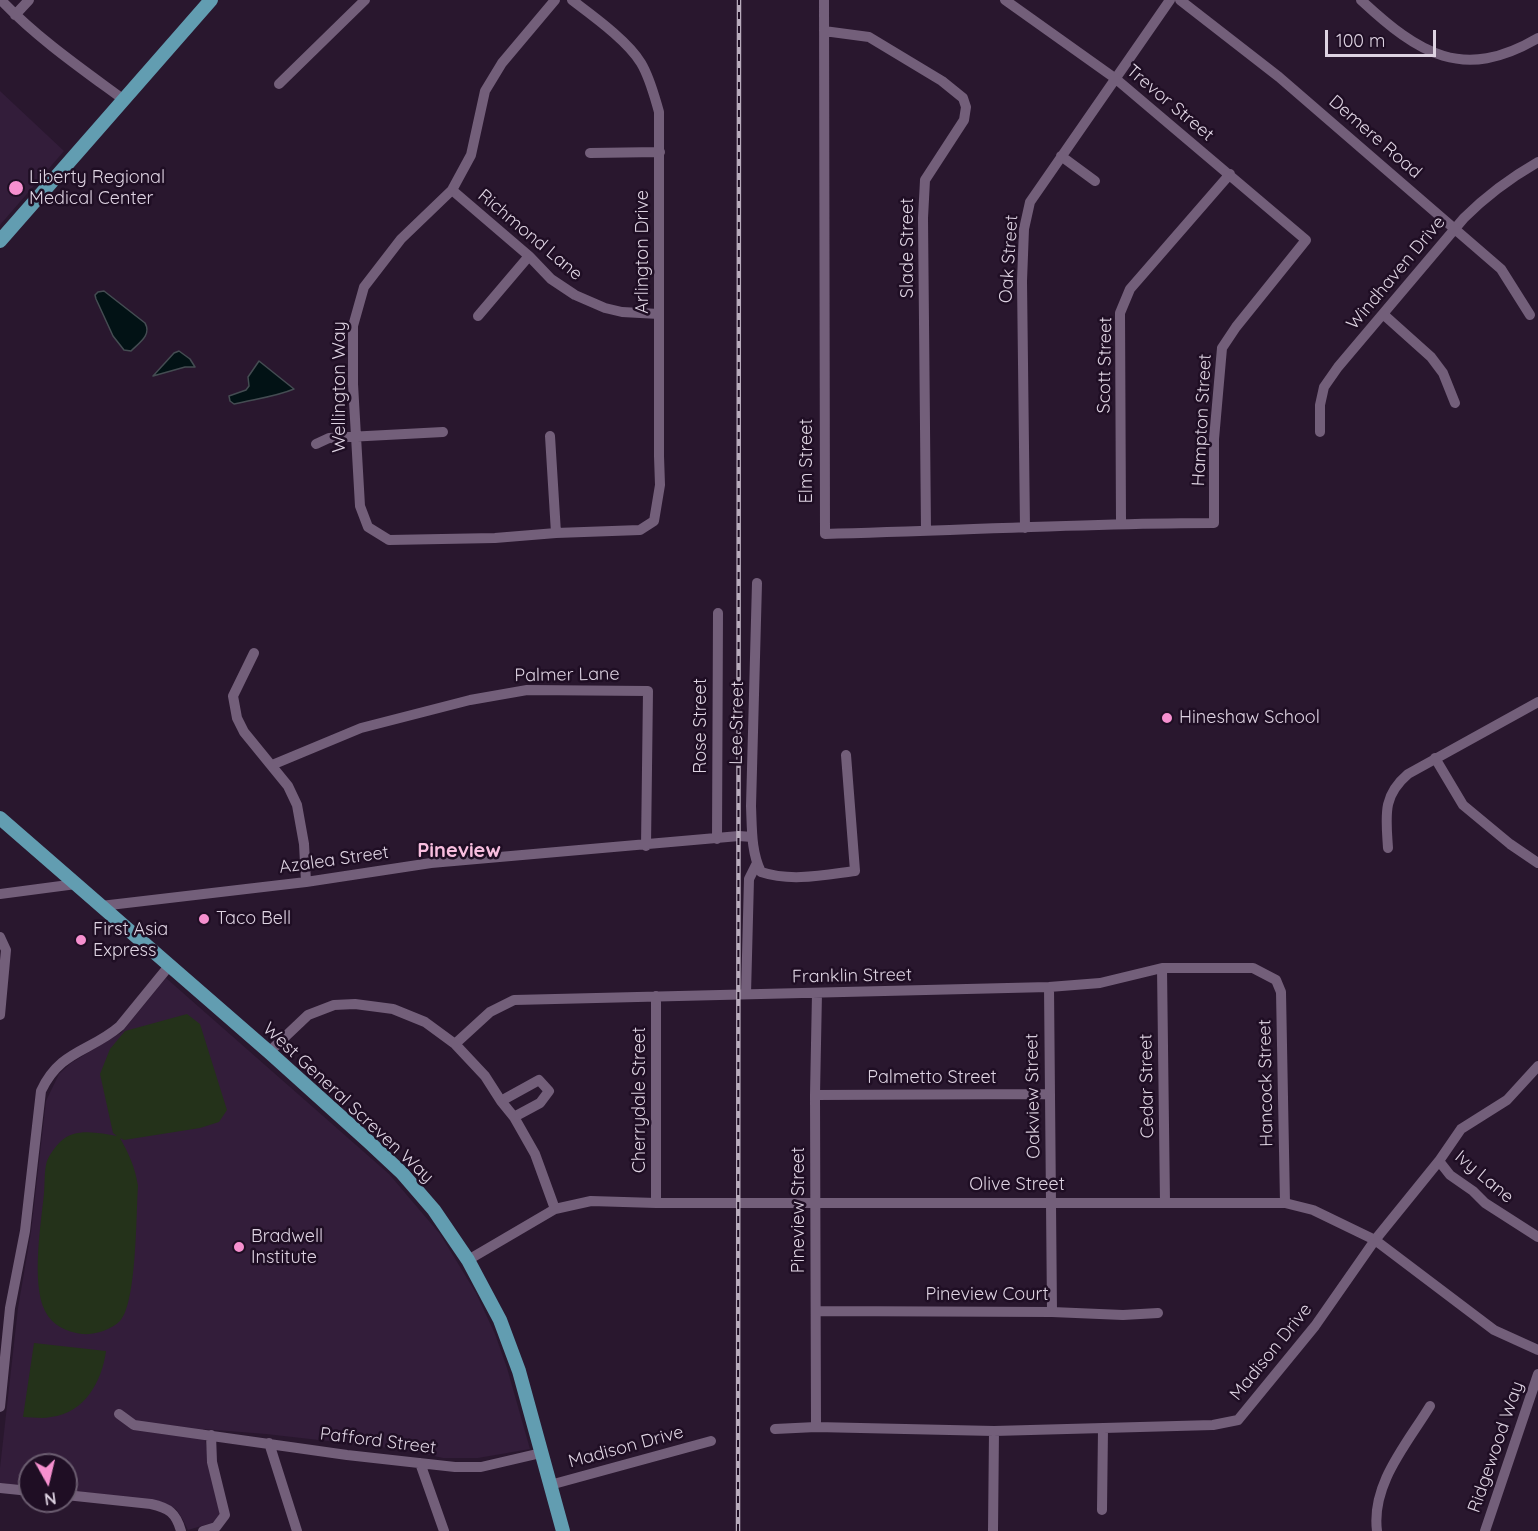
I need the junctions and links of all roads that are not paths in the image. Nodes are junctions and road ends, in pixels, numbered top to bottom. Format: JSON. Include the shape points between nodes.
{"nodes":[{"id":1,"x":1,"y":0,"type":"edge"},
{"id":2,"x":29,"y":0,"type":"edge"},
{"id":3,"x":211,"y":0,"type":"edge"},
{"id":4,"x":365,"y":0,"type":"edge"},
{"id":5,"x":555,"y":0,"type":"edge"},
{"id":6,"x":572,"y":0,"type":"edge"},
{"id":7,"x":825,"y":0,"type":"edge"},
{"id":8,"x":1005,"y":0,"type":"edge"},
{"id":9,"x":1170,"y":0,"type":"edge"},
{"id":10,"x":1180,"y":0,"type":"edge"},
{"id":11,"x":1361,"y":0,"type":"edge"},
{"id":12,"x":15,"y":15,"type":"junction"},
{"id":13,"x":824,"y":31,"type":"junction"},
{"id":14,"x":1538,"y":38,"type":"edge"},
{"id":15,"x":1116,"y":79,"type":"junction"},
{"id":16,"x":279,"y":84,"type":"dead end"},
{"id":17,"x":123,"y":100,"type":"junction"},
{"id":18,"x":660,"y":152,"type":"junction"},
{"id":19,"x":591,"y":153,"type":"dead end"},
{"id":20,"x":1061,"y":156,"type":"junction"},
{"id":21,"x":1538,"y":162,"type":"edge"},
{"id":22,"x":1230,"y":174,"type":"junction"},
{"id":23,"x":1095,"y":181,"type":"dead end"},
{"id":24,"x":452,"y":190,"type":"junction"},
{"id":25,"x":1454,"y":229,"type":"junction"},
{"id":26,"x":1306,"y":240,"type":"joint"},
{"id":27,"x":0,"y":241,"type":"edge"},
{"id":28,"x":529,"y":256,"type":"junction"},
{"id":29,"x":659,"y":314,"type":"junction"},
{"id":30,"x":1383,"y":314,"type":"junction"},
{"id":31,"x":1530,"y":315,"type":"dead end"},
{"id":32,"x":478,"y":316,"type":"dead end"},
{"id":33,"x":1455,"y":403,"type":"dead end"},
{"id":34,"x":443,"y":432,"type":"dead end"},
{"id":35,"x":1320,"y":432,"type":"dead end"},
{"id":36,"x":356,"y":436,"type":"junction"},
{"id":37,"x":550,"y":436,"type":"dead end"},
{"id":38,"x":316,"y":444,"type":"dead end"},
{"id":39,"x":1121,"y":523,"type":"junction"},
{"id":40,"x":1214,"y":523,"type":"joint"},
{"id":41,"x":1025,"y":528,"type":"junction"},
{"id":42,"x":640,"y":530,"type":"joint"},
{"id":43,"x":926,"y":531,"type":"junction"},
{"id":44,"x":556,"y":533,"type":"junction"},
{"id":45,"x":757,"y":583,"type":"dead end"},
{"id":46,"x":718,"y":613,"type":"dead end"},
{"id":47,"x":254,"y":653,"type":"dead end"},
{"id":48,"x":1535,"y":703,"type":"edge"},
{"id":49,"x":1538,"y":716,"type":"edge"},
{"id":50,"x":846,"y":755,"type":"dead end"},
{"id":51,"x":1435,"y":758,"type":"junction"},
{"id":52,"x":272,"y":765,"type":"junction"},
{"id":53,"x":0,"y":818,"type":"edge"},
{"id":54,"x":752,"y":837,"type":"junction"},
{"id":55,"x":717,"y":839,"type":"junction"},
{"id":56,"x":646,"y":846,"type":"junction"},
{"id":57,"x":1388,"y":848,"type":"dead end"},
{"id":58,"x":756,"y":863,"type":"junction"},
{"id":59,"x":1538,"y":863,"type":"edge"},
{"id":60,"x":306,"y":882,"type":"junction"},
{"id":61,"x":76,"y":884,"type":"junction"},
{"id":62,"x":0,"y":894,"type":"edge"},
{"id":63,"x":101,"y":906,"type":"junction"},
{"id":64,"x":0,"y":937,"type":"edge"},
{"id":65,"x":169,"y":966,"type":"junction"},
{"id":66,"x":1162,"y":968,"type":"junction"},
{"id":67,"x":1262,"y":973,"type":"joint"},
{"id":68,"x":1049,"y":987,"type":"junction"},
{"id":69,"x":817,"y":993,"type":"junction"},
{"id":70,"x":746,"y":994,"type":"junction"},
{"id":71,"x":656,"y":996,"type":"junction"},
{"id":72,"x":0,"y":1015,"type":"edge"},
{"id":73,"x":455,"y":1044,"type":"junction"},
{"id":74,"x":269,"y":1052,"type":"junction"},
{"id":75,"x":1538,"y":1066,"type":"edge"},
{"id":76,"x":1049,"y":1094,"type":"junction"},
{"id":77,"x":815,"y":1095,"type":"junction"},
{"id":78,"x":501,"y":1101,"type":"junction"},
{"id":79,"x":514,"y":1117,"type":"junction"},
{"id":80,"x":1439,"y":1161,"type":"junction"},
{"id":81,"x":816,"y":1202,"type":"junction"},
{"id":82,"x":1051,"y":1202,"type":"junction"},
{"id":83,"x":656,"y":1203,"type":"junction"},
{"id":84,"x":1165,"y":1203,"type":"junction"},
{"id":85,"x":1285,"y":1203,"type":"junction"},
{"id":86,"x":555,"y":1209,"type":"junction"},
{"id":87,"x":1538,"y":1237,"type":"edge"},
{"id":88,"x":1375,"y":1240,"type":"junction"},
{"id":89,"x":468,"y":1260,"type":"junction"},
{"id":90,"x":5,"y":1308,"type":"edge"},
{"id":91,"x":816,"y":1311,"type":"junction"},
{"id":92,"x":1052,"y":1312,"type":"junction"},
{"id":93,"x":1158,"y":1313,"type":"dead end"},
{"id":94,"x":1538,"y":1350,"type":"edge"},
{"id":95,"x":1538,"y":1374,"type":"edge"},
{"id":96,"x":1430,"y":1406,"type":"dead end"},
{"id":97,"x":0,"y":1407,"type":"edge"},
{"id":98,"x":119,"y":1414,"type":"dead end"},
{"id":99,"x":816,"y":1427,"type":"junction"},
{"id":100,"x":775,"y":1429,"type":"dead end"},
{"id":101,"x":1103,"y":1429,"type":"junction"},
{"id":102,"x":994,"y":1431,"type":"junction"},
{"id":103,"x":211,"y":1435,"type":"junction"},
{"id":104,"x":711,"y":1441,"type":"dead end"},
{"id":105,"x":269,"y":1443,"type":"junction"},
{"id":106,"x":541,"y":1453,"type":"junction"},
{"id":107,"x":420,"y":1463,"type":"junction"},
{"id":108,"x":550,"y":1485,"type":"junction"},
{"id":109,"x":0,"y":1488,"type":"edge"},
{"id":110,"x":18,"y":1490,"type":"edge"},
{"id":111,"x":78,"y":1496,"type":"edge"},
{"id":112,"x":1102,"y":1510,"type":"dead end"},
{"id":113,"x":181,"y":1531,"type":"edge"},
{"id":114,"x":203,"y":1531,"type":"edge"},
{"id":115,"x":297,"y":1531,"type":"edge"},
{"id":116,"x":444,"y":1531,"type":"edge"},
{"id":117,"x":563,"y":1531,"type":"edge"},
{"id":118,"x":993,"y":1531,"type":"edge"},
{"id":119,"x":1377,"y":1531,"type":"edge"},
{"id":120,"x":1485,"y":1531,"type":"edge"}],
"edges":[{"from":1,"to":12,"type":"street"},
{"from":2,"to":12,"type":"street"},
{"from":3,"to":17,"type":"main road"},
{"from":4,"to":16,"type":"street"},
{"from":5,"to":24,"type":"street","name":"Wellington Way","via":[[502,63],[486,91],[471,155]]},
{"from":6,"to":18,"type":"street","name":"Arlington Drive","via":[[601,22],[640,62],[659,112]]},
{"from":7,"to":13,"type":"street","name":"Elm Street"},
{"from":8,"to":15,"type":"street","name":"Trevor Street"},
{"from":9,"to":15,"type":"street","name":"Oak Street"},
{"from":10,"to":25,"type":"street","name":"Demere Road","via":[[1279,77]]},
{"from":11,"to":14,"type":"street","via":[[1407,38],[1438,56],[1470,61],[1498,56]]},
{"from":12,"to":17,"type":"street"},
{"from":13,"to":43,"type":"street","name":"Slade Street","via":[[869,37],[942,81],[963,98],[966,107],[964,120],[925,180]]},
{"from":13,"to":43,"type":"street","name":"Elm Street","via":[[825,534]]},
{"from":15,"to":20,"type":"street","name":"Oak Street"},
{"from":15,"to":22,"type":"street","name":"Trevor Street"},
{"from":17,"to":27,"type":"main road"},
{"from":18,"to":19,"type":"street"},
{"from":18,"to":29,"type":"street","name":"Arlington Drive"},
{"from":20,"to":23,"type":"street"},
{"from":20,"to":41,"type":"street","name":"Oak Street","via":[[1030,202],[1024,229]]},
{"from":21,"to":25,"type":"street","name":"Windhaven Drive","via":[[1481,201]]},
{"from":22,"to":26,"type":"street","name":"Trevor Street"},
{"from":22,"to":39,"type":"street","name":"Scott Street","via":[[1130,289],[1120,313]]},
{"from":24,"to":28,"type":"street","name":"Richmond Lane"},
{"from":24,"to":36,"type":"street","name":"Wellington Way","via":[[401,239],[364,287],[353,326]]},
{"from":25,"to":30,"type":"street","name":"Windhaven Drive"},
{"from":25,"to":31,"type":"street","name":"Demere Road","via":[[1502,269]]},
{"from":26,"to":40,"type":"street","name":"Hampton Street","via":[[1222,348],[1214,439]]},
{"from":28,"to":29,"type":"street","name":"Richmond Lane","via":[[551,279],[590,302],[621,312]]},
{"from":28,"to":32,"type":"street"},
{"from":29,"to":42,"type":"street","name":"Arlington Drive","via":[[660,485],[654,521]]},
{"from":30,"to":33,"type":"street","via":[[1431,357],[1443,373]]},
{"from":30,"to":35,"type":"street","name":"Windhaven Drive","via":[[1323,387]]},
{"from":34,"to":36,"type":"street"},
{"from":36,"to":38,"type":"street","via":[[329,438]]},
{"from":36,"to":44,"type":"street","name":"Wellington Way","via":[[360,506],[368,526],[389,540]]},
{"from":37,"to":44,"type":"street"},
{"from":39,"to":40,"type":"street","name":"Elm Street"},
{"from":39,"to":41,"type":"street","name":"Elm Street"},
{"from":41,"to":43,"type":"street","name":"Elm Street"},
{"from":42,"to":44,"type":"street","name":"Wellington Way"},
{"from":45,"to":54,"type":"street","name":"Lee Street"},
{"from":46,"to":55,"type":"street","name":"Rose Street"},
{"from":47,"to":52,"type":"street","via":[[233,696],[244,732]]},
{"from":48,"to":49,"type":"street"},
{"from":48,"to":51,"type":"street"},
{"from":50,"to":58,"type":"street","via":[[855,871],[774,877],[761,872]]},
{"from":51,"to":57,"type":"street","via":[[1408,774],[1390,793]]},
{"from":51,"to":59,"type":"street","via":[[1463,805]]},
{"from":52,"to":56,"type":"street","name":"Palmer Lane","via":[[361,728],[470,700],[526,690],[648,691]]},
{"from":52,"to":60,"type":"street","via":[[297,805]]},
{"from":53,"to":61,"type":"main road","name":"West General Screven Way"},
{"from":54,"to":55,"type":"street","name":"Azalea Street"},
{"from":54,"to":58,"type":"street","name":"Lee Street"},
{"from":55,"to":56,"type":"street","name":"Azalea Street"},
{"from":56,"to":60,"type":"street","name":"Azalea Street","via":[[432,863]]},
{"from":58,"to":70,"type":"street","name":"Lee Street","via":[[749,879]]},
{"from":60,"to":63,"type":"street","name":"Azalea Street"},
{"from":61,"to":62,"type":"street"},
{"from":61,"to":63,"type":"main road","name":"West General Screven Way"},
{"from":63,"to":65,"type":"main road","name":"West General Screven Way"},
{"from":64,"to":72,"type":"street","via":[[6,950]]},
{"from":65,"to":74,"type":"main road","name":"West General Screven Way"},
{"from":65,"to":90,"type":"street","via":[[120,1026],[65,1059],[45,1083],[39,1100],[25,1231]]},
{"from":66,"to":67,"type":"street","name":"Franklin Street","via":[[1253,968]]},
{"from":66,"to":68,"type":"street","name":"Franklin Street","via":[[1100,983]]},
{"from":66,"to":84,"type":"street","name":"Cedar Street"},
{"from":67,"to":85,"type":"street","name":"Hancock Street","via":[[1276,980],[1281,992]]},
{"from":68,"to":69,"type":"street","name":"Franklin Street"},
{"from":68,"to":76,"type":"street","name":"Oakview Street"},
{"from":69,"to":70,"type":"street","name":"Franklin Street"},
{"from":69,"to":77,"type":"street","name":"Pineview Street"},
{"from":70,"to":71,"type":"street","name":"Franklin Street"},
{"from":71,"to":73,"type":"street","name":"Franklin Street","via":[[514,1000],[490,1012]]},
{"from":71,"to":83,"type":"street","name":"Cherrydale Street"},
{"from":73,"to":74,"type":"street","via":[[404,1013],[343,1004],[308,1015]]},
{"from":73,"to":78,"type":"street","via":[[485,1076]]},
{"from":74,"to":89,"type":"main road","name":"West General Screven Way","via":[[402,1173],[435,1210]]},
{"from":75,"to":80,"type":"street","name":"Madison Drive","via":[[1507,1100],[1461,1129]]},
{"from":76,"to":77,"type":"street","name":"Palmetto Street"},
{"from":76,"to":82,"type":"street","name":"Oakview Street"},
{"from":77,"to":81,"type":"street","name":"Pineview Street"},
{"from":78,"to":79,"type":"street"},
{"from":78,"to":79,"type":"street","via":[[539,1080],[549,1091],[540,1103]]},
{"from":79,"to":86,"type":"street","via":[[535,1154]]},
{"from":80,"to":87,"type":"street","name":"Ivy Lane","via":[[1485,1203]]},
{"from":80,"to":88,"type":"street","name":"Madison Drive"},
{"from":81,"to":82,"type":"street","name":"Olive Street"},
{"from":81,"to":83,"type":"street","name":"Olive Street"},
{"from":81,"to":91,"type":"street","name":"Pineview Street"},
{"from":82,"to":84,"type":"street","name":"Olive Street"},
{"from":82,"to":92,"type":"street","name":"Oakview Street"},
{"from":83,"to":86,"type":"street","name":"Olive Street","via":[[591,1201]]},
{"from":84,"to":85,"type":"street","name":"Olive Street"},
{"from":85,"to":88,"type":"street","name":"Olive Street","via":[[1313,1210]]},
{"from":86,"to":89,"type":"street","name":"Olive Street"},
{"from":88,"to":94,"type":"street","name":"Olive Street","via":[[1494,1330]]},
{"from":88,"to":101,"type":"street","name":"Madison Drive","via":[[1315,1326],[1238,1420],[1214,1425]]},
{"from":89,"to":106,"type":"main road","name":"West General Screven Way","via":[[491,1300],[510,1346]]},
{"from":90,"to":97,"type":"street"},
{"from":91,"to":92,"type":"street","name":"Pineview Court"},
{"from":91,"to":99,"type":"street","name":"Pineview Street"},
{"from":92,"to":93,"type":"street","name":"Pineview Court"},
{"from":95,"to":120,"type":"street","name":"Ridgewood Way"},
{"from":96,"to":119,"type":"street","via":[[1381,1488]]},
{"from":98,"to":103,"type":"street","name":"Pafford Street","via":[[134,1425]]},
{"from":99,"to":100,"type":"street","name":"Madison Drive"},
{"from":99,"to":102,"type":"street","name":"Madison Drive"},
{"from":101,"to":102,"type":"street","name":"Madison Drive"},
{"from":101,"to":112,"type":"street"},
{"from":102,"to":118,"type":"street"},
{"from":103,"to":105,"type":"street","name":"Pafford Street"},
{"from":103,"to":114,"type":"street","via":[[212,1462],[225,1515],[216,1527]]},
{"from":104,"to":108,"type":"street","name":"Madison Drive"},
{"from":105,"to":107,"type":"street","name":"Pafford Street"},
{"from":105,"to":115,"type":"street"},
{"from":106,"to":107,"type":"street","name":"Pafford Street","via":[[481,1467]]},
{"from":106,"to":108,"type":"main road","name":"West General Screven Way"},
{"from":107,"to":116,"type":"street"},
{"from":108,"to":117,"type":"main road","name":"West General Screven Way"},
{"from":109,"to":110,"type":"street"},
{"from":111,"to":113,"type":"street","via":[[164,1507],[174,1514]]}]}
